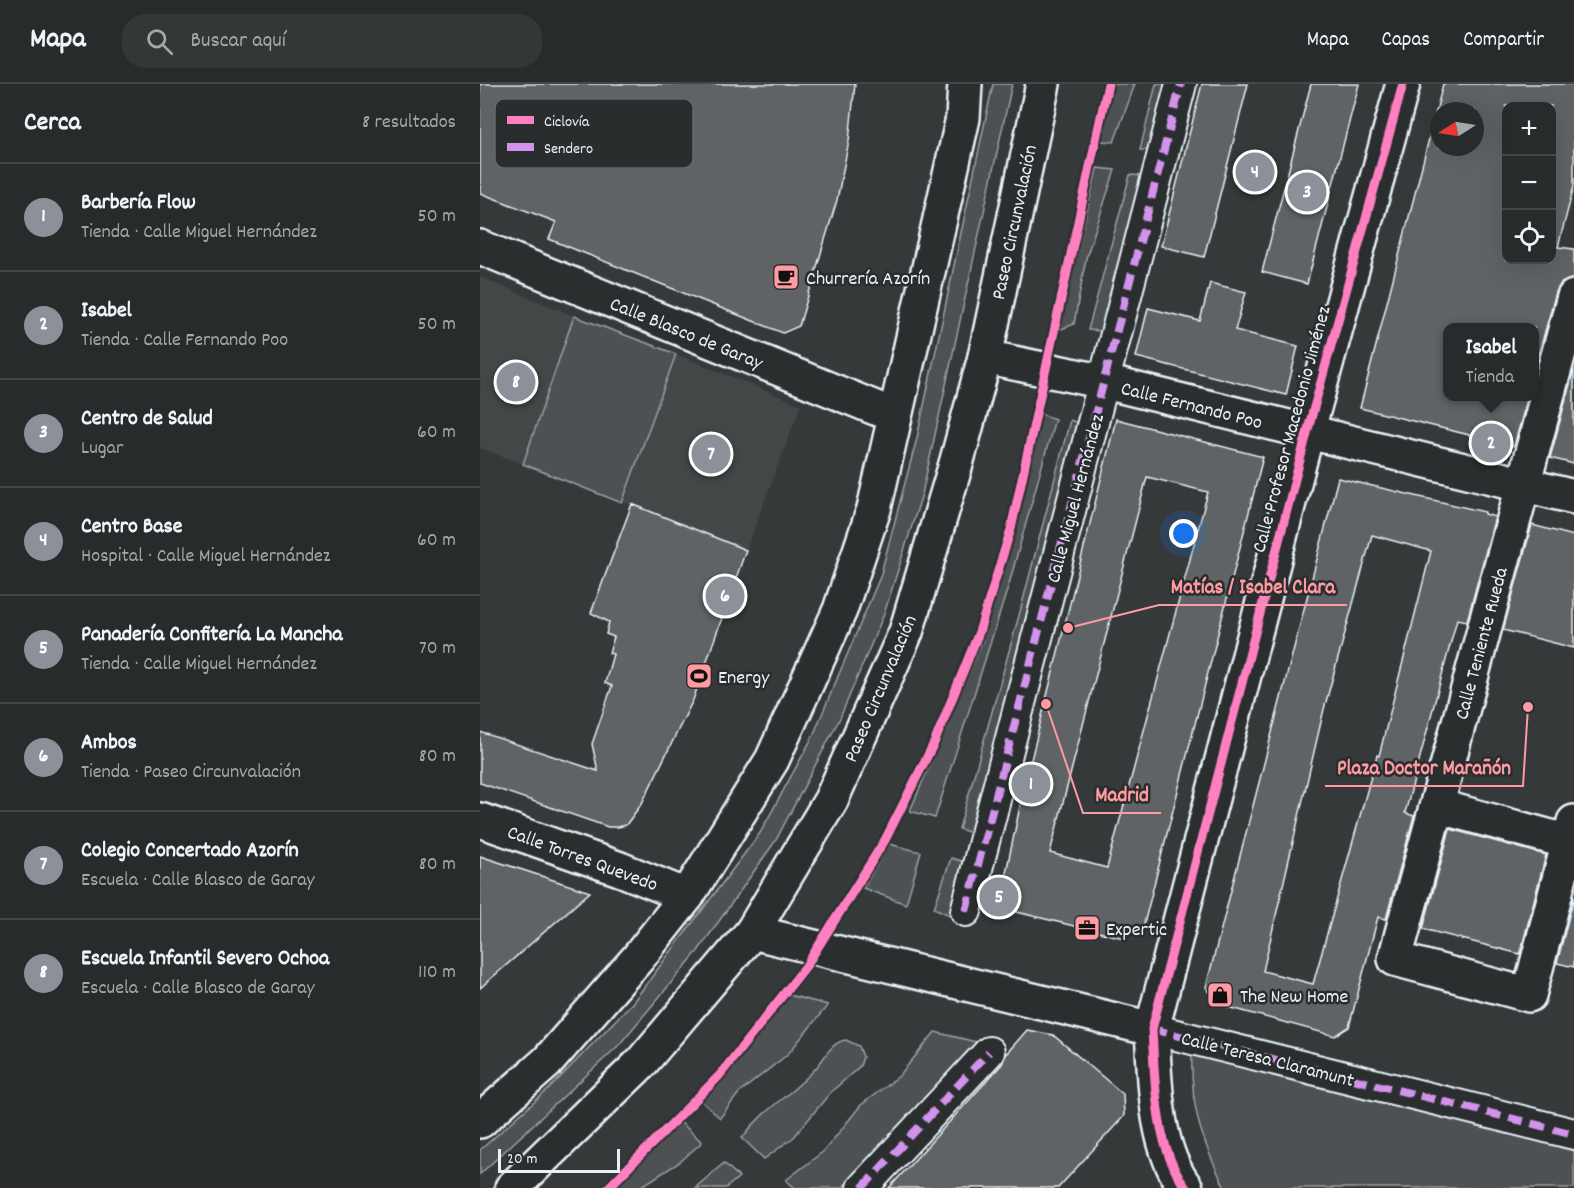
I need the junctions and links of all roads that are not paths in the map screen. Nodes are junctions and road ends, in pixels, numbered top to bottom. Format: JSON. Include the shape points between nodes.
{"nodes":[{"id":1,"x":965,"y":84,"type":"edge"},
{"id":2,"x":1043,"y":84,"type":"edge"},
{"id":3,"x":1181,"y":84,"type":"edge"},
{"id":4,"x":1403,"y":84,"type":"edge"},
{"id":5,"x":480,"y":248,"type":"edge"},
{"id":6,"x":1574,"y":297,"type":"edge"},
{"id":7,"x":985,"y":357,"type":"junction"},
{"id":8,"x":1105,"y":382,"type":"junction"},
{"id":9,"x":895,"y":416,"type":"junction"},
{"id":10,"x":1307,"y":433,"type":"junction"},
{"id":11,"x":1523,"y":483,"type":"junction"},
{"id":12,"x":1574,"y":496,"type":"edge"},
{"id":13,"x":1437,"y":806,"type":"junction"},
{"id":14,"x":480,"y":820,"type":"edge"},
{"id":15,"x":1572,"y":832,"type":"edge"},
{"id":16,"x":687,"y":896,"type":"junction"},
{"id":17,"x":966,"y":911,"type":"dead end"},
{"id":18,"x":752,"y":932,"type":"junction"},
{"id":19,"x":1152,"y":1029,"type":"junction"},
{"id":20,"x":988,"y":1052,"type":"dead end"},
{"id":21,"x":480,"y":1121,"type":"edge"},
{"id":22,"x":1574,"y":1134,"type":"edge"},
{"id":23,"x":1182,"y":1187,"type":"edge"},
{"id":24,"x":512,"y":1188,"type":"edge"},
{"id":25,"x":862,"y":1188,"type":"edge"}],
"edges":[{"from":1,"to":9,"type":"street","via":[[963,118]]},
{"from":2,"to":7,"type":"street","name":"Paseo Circunvalación"},
{"from":3,"to":8,"type":"street","name":"Calle Miguel Hernández"},
{"from":4,"to":10,"type":"street","name":"Calle Profesor Macedonio Jiménez"},
{"from":5,"to":9,"type":"street","name":"Calle Blasco de Garay"},
{"from":6,"to":11,"type":"street","name":"Calle Teniente Rueda"},
{"from":7,"to":8,"type":"street","name":"Calle Fernando Poo"},
{"from":7,"to":18,"type":"street","name":"Paseo Circunvalación","via":[[906,632],[831,800]]},
{"from":8,"to":10,"type":"street","name":"Calle Fernando Poo"},
{"from":8,"to":17,"type":"street","name":"Calle Miguel Hernández"},
{"from":9,"to":16,"type":"street","via":[[874,509],[840,610],[772,760]]},
{"from":10,"to":11,"type":"street","name":"Calle Fernando Poo"},
{"from":10,"to":19,"type":"street","name":"Calle Profesor Macedonio Jiménez"},
{"from":11,"to":12,"type":"street","name":"Calle Fernando Poo"},
{"from":11,"to":13,"type":"street","name":"Calle Teniente Rueda"},
{"from":13,"to":15,"type":"street"},
{"from":13,"to":15,"type":"street","name":"Calle Teniente Rueda","via":[[1395,959],[1529,995]]},
{"from":14,"to":16,"type":"street","name":"Calle Torres Quevedo"},
{"from":16,"to":21,"type":"street","via":[[547,1062]]},
{"from":18,"to":19,"type":"street","name":"Calle Teresa Claramunt"},
{"from":18,"to":24,"type":"street","name":"Paseo Circunvalación","via":[[641,1063]]},
{"from":19,"to":22,"type":"street","name":"Calle Teresa Claramunt"},
{"from":19,"to":23,"type":"street","name":"Calle Profesor Macedonio Jiménez","via":[[1157,1111]]},
{"from":20,"to":25,"type":"street"}]}
